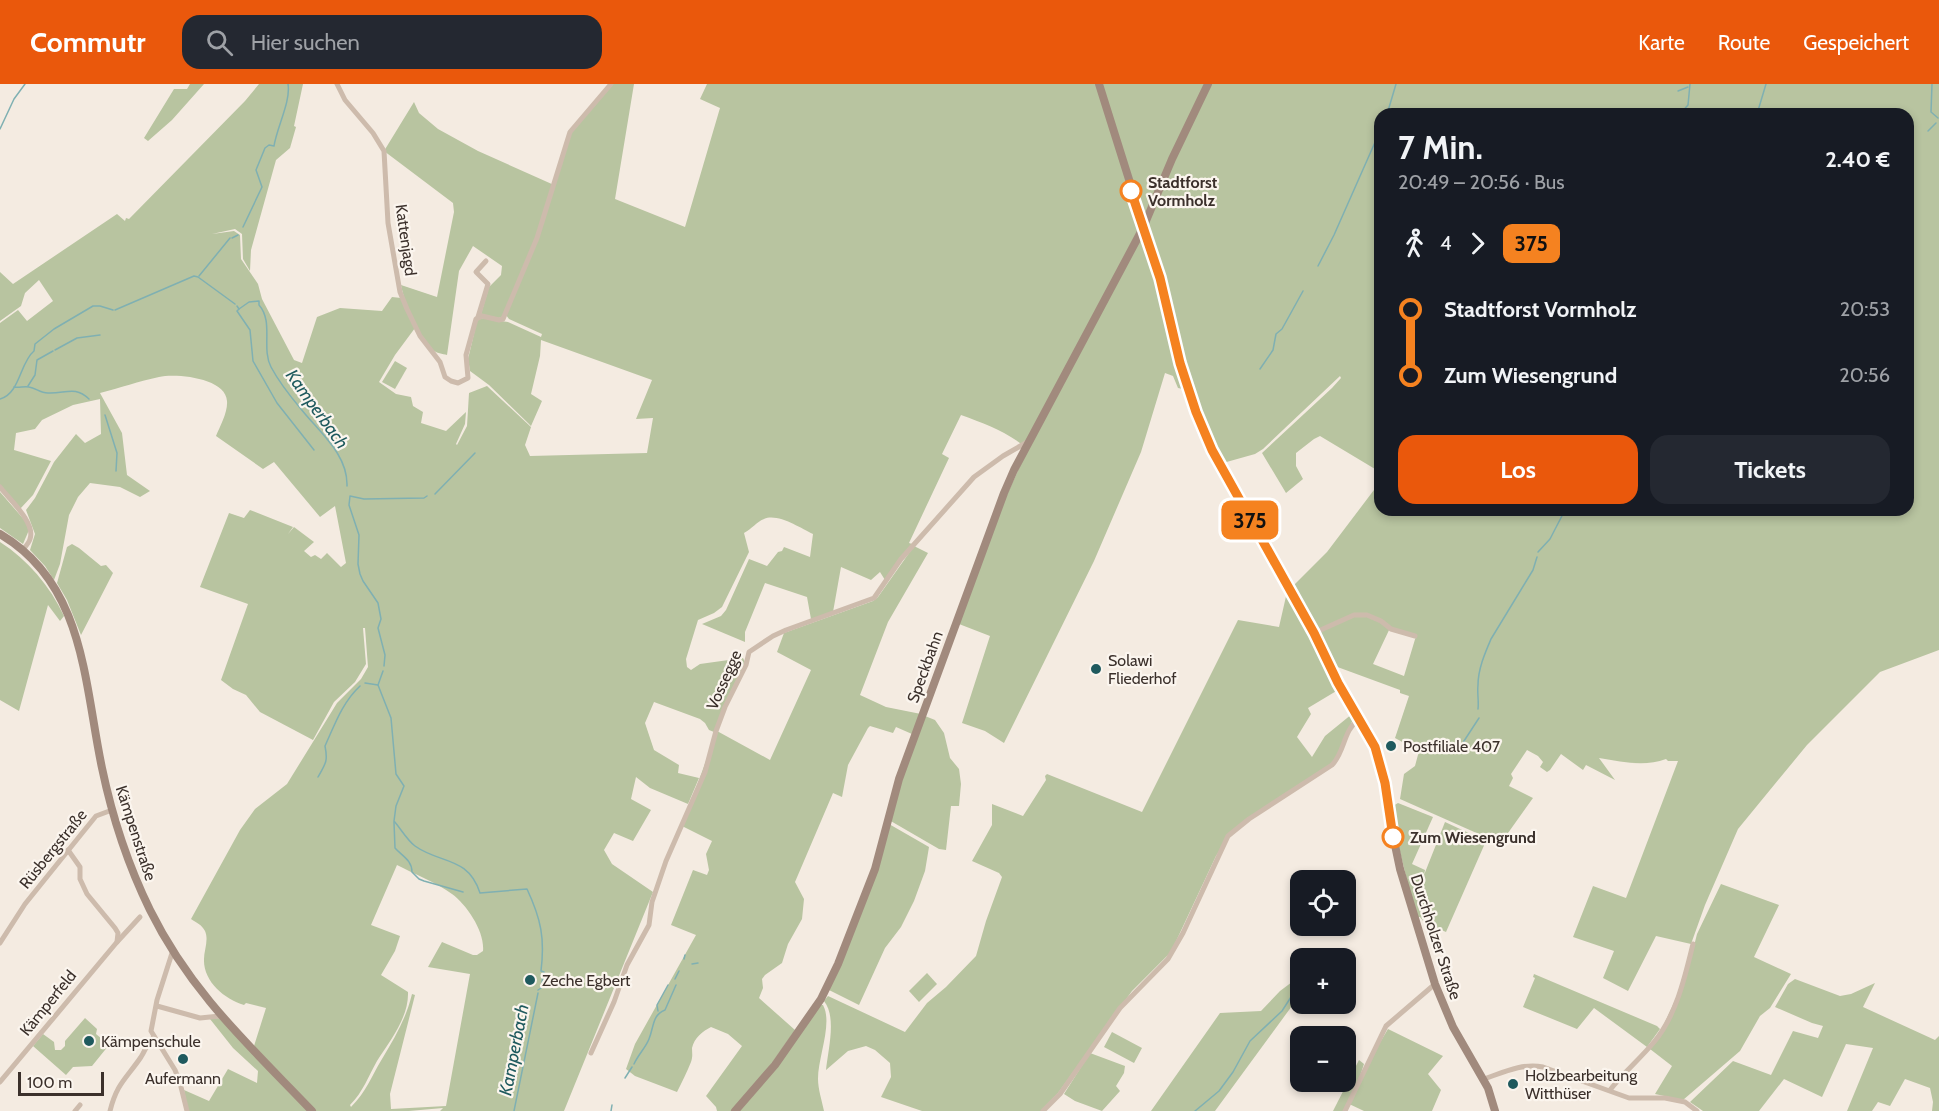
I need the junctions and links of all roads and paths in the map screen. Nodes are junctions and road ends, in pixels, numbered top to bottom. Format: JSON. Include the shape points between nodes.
{"nodes":[{"id":1,"x":337,"y":84,"type":"edge"},
{"id":2,"x":611,"y":84,"type":"edge"},
{"id":3,"x":1099,"y":84,"type":"edge"},
{"id":4,"x":1208,"y":84,"type":"edge"},
{"id":5,"x":1143,"y":228,"type":"junction"},
{"id":6,"x":486,"y":261,"type":"dead end"},
{"id":7,"x":478,"y":317,"type":"junction"},
{"id":8,"x":1030,"y":440,"type":"junction"},
{"id":9,"x":0,"y":488,"type":"edge"},
{"id":10,"x":0,"y":534,"type":"edge"},
{"id":11,"x":22,"y":550,"type":"junction"},
{"id":12,"x":1314,"y":633,"type":"junction"},
{"id":13,"x":1414,"y":636,"type":"dead end"},
{"id":14,"x":1358,"y":720,"type":"junction"},
{"id":15,"x":112,"y":810,"type":"junction"},
{"id":16,"x":68,"y":850,"type":"junction"},
{"id":17,"x":140,"y":917,"type":"dead end"},
{"id":18,"x":117,"y":942,"type":"junction"},
{"id":19,"x":0,"y":944,"type":"edge"},
{"id":20,"x":1694,"y":944,"type":"dead end"},
{"id":21,"x":173,"y":950,"type":"junction"},
{"id":22,"x":1435,"y":984,"type":"junction"},
{"id":23,"x":157,"y":1006,"type":"junction"},
{"id":24,"x":220,"y":1016,"type":"junction"},
{"id":25,"x":154,"y":1037,"type":"junction"},
{"id":26,"x":591,"y":1053,"type":"dead end"},
{"id":27,"x":1484,"y":1079,"type":"junction"},
{"id":28,"x":0,"y":1082,"type":"edge"},
{"id":29,"x":1610,"y":1090,"type":"junction"},
{"id":30,"x":80,"y":1105,"type":"dead end"},
{"id":31,"x":75,"y":1111,"type":"edge"},
{"id":32,"x":110,"y":1111,"type":"edge"},
{"id":33,"x":187,"y":1111,"type":"edge"},
{"id":34,"x":312,"y":1111,"type":"edge"},
{"id":35,"x":735,"y":1111,"type":"edge"},
{"id":36,"x":1043,"y":1111,"type":"edge"},
{"id":37,"x":1345,"y":1111,"type":"edge"},
{"id":38,"x":1495,"y":1111,"type":"edge"},
{"id":39,"x":1697,"y":1111,"type":"edge"}],
"edges":[{"from":1,"to":7,"type":"street","name":"Kattenjagd","via":[[384,152],[388,223],[400,292],[420,336],[451,381],[458,383],[468,378],[467,349]]},
{"from":2,"to":7,"type":"street","via":[[570,132],[537,238],[503,319]]},
{"from":3,"to":5,"type":"street","name":"Durchholzer Straße"},
{"from":4,"to":5,"type":"street","name":"Speckbahn"},
{"from":5,"to":8,"type":"street","name":"Speckbahn"},
{"from":5,"to":12,"type":"street","name":"Durchholzer Straße","via":[[1160,278],[1186,383],[1212,450]]},
{"from":6,"to":7,"type":"street","via":[[476,272],[488,284]]},
{"from":8,"to":26,"type":"street","name":"Vossegge","via":[[974,477],[901,559],[874,598],[786,630],[748,652],[746,665],[716,731],[705,772],[666,861],[652,902],[649,925],[627,966]]},
{"from":8,"to":35,"type":"street","name":"Speckbahn","via":[[1004,493],[930,692],[899,779],[874,869],[838,964],[821,999],[775,1065]]},
{"from":9,"to":11,"type":"street","via":[[31,529],[30,539]]},
{"from":10,"to":11,"type":"street","name":"Kämpenstraße"},
{"from":11,"to":15,"type":"street","name":"Kämpenstraße","via":[[52,584],[74,631]]},
{"from":12,"to":13,"type":"street","via":[[1354,615],[1367,615]]},
{"from":12,"to":14,"type":"street","name":"Durchholzer Straße"},
{"from":14,"to":22,"type":"street","name":"Durchholzer Straße","via":[[1379,759],[1400,869]]},
{"from":14,"to":36,"type":"street","via":[[1348,730],[1332,765],[1228,836],[1168,959],[1120,1008],[1060,1094]]},
{"from":15,"to":16,"type":"street","name":"Rüsbergstraße","via":[[96,816]]},
{"from":15,"to":21,"type":"street","name":"Kämpenstraße","via":[[139,886]]},
{"from":16,"to":18,"type":"street","via":[[80,867],[80,879],[87,894],[118,933]]},
{"from":16,"to":19,"type":"street","name":"Rüsbergstraße"},
{"from":17,"to":18,"type":"street","name":"Kämperfeld"},
{"from":18,"to":28,"type":"street","name":"Kämperfeld"},
{"from":20,"to":29,"type":"street","via":[[1664,1028]]},
{"from":21,"to":23,"type":"street"},
{"from":21,"to":24,"type":"street","name":"Kämpenstraße"},
{"from":22,"to":27,"type":"street","name":"Durchholzer Straße","via":[[1453,1027]]},
{"from":22,"to":37,"type":"street","via":[[1386,1026]]},
{"from":23,"to":24,"type":"street","via":[[200,1018]]},
{"from":23,"to":25,"type":"street","via":[[151,1027]]},
{"from":24,"to":34,"type":"street","name":"Kämpenstraße"},
{"from":25,"to":32,"type":"street","via":[[118,1088]]},
{"from":25,"to":33,"type":"street","via":[[180,1083]]},
{"from":27,"to":29,"type":"street","via":[[1531,1065]]},
{"from":27,"to":38,"type":"street","name":"Durchholzer Straße"},
{"from":29,"to":39,"type":"street","via":[[1629,1098],[1685,1102]]},
{"from":30,"to":31,"type":"street"}]}
